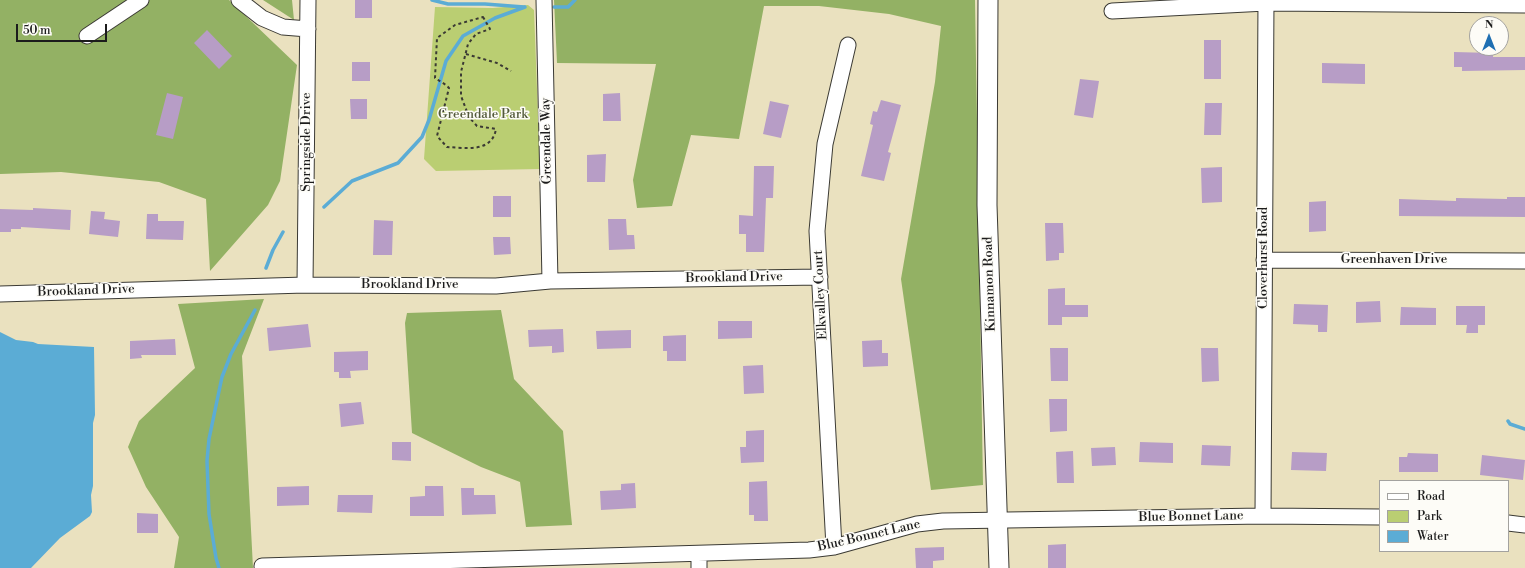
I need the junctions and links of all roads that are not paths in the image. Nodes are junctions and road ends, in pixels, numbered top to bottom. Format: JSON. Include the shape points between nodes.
{"nodes":[{"id":1,"x":141,"y":0,"type":"edge"},
{"id":2,"x":239,"y":0,"type":"edge"},
{"id":3,"x":308,"y":0,"type":"edge"},
{"id":4,"x":544,"y":0,"type":"edge"},
{"id":5,"x":988,"y":0,"type":"edge"},
{"id":6,"x":1266,"y":2,"type":"edge"},
{"id":7,"x":1525,"y":5,"type":"edge"},
{"id":8,"x":1112,"y":11,"type":"dead end"},
{"id":9,"x":308,"y":29,"type":"junction"},
{"id":10,"x":88,"y":36,"type":"dead end"},
{"id":11,"x":848,"y":45,"type":"dead end"},
{"id":12,"x":1264,"y":260,"type":"junction"},
{"id":13,"x":1525,"y":261,"type":"edge"},
{"id":14,"x":820,"y":277,"type":"junction"},
{"id":15,"x":550,"y":281,"type":"junction"},
{"id":16,"x":306,"y":285,"type":"junction"},
{"id":17,"x":0,"y":294,"type":"edge"},
{"id":18,"x":1263,"y":516,"type":"junction"},
{"id":19,"x":1379,"y":517,"type":"edge"},
{"id":20,"x":998,"y":520,"type":"junction"},
{"id":21,"x":1509,"y":523,"type":"edge"},
{"id":22,"x":1525,"y":525,"type":"edge"},
{"id":23,"x":834,"y":547,"type":"junction"},
{"id":24,"x":699,"y":561,"type":"edge"},
{"id":25,"x":262,"y":566,"type":"dead end"},
{"id":26,"x":999,"y":568,"type":"edge"}],
"edges":[{"from":1,"to":10,"type":"street"},
{"from":2,"to":9,"type":"street","via":[[262,18],[283,27]]},
{"from":3,"to":9,"type":"street","name":"Springside Drive"},
{"from":4,"to":15,"type":"street","name":"Greendale Way"},
{"from":5,"to":20,"type":"main road","name":"Kinnamon Road","via":[[987,205]]},
{"from":6,"to":7,"type":"street"},
{"from":6,"to":8,"type":"street"},
{"from":6,"to":12,"type":"street","name":"Cloverhurst Road"},
{"from":9,"to":16,"type":"street","name":"Springside Drive"},
{"from":11,"to":14,"type":"street","name":"Elkvalley Court","via":[[824,144],[817,231]]},
{"from":12,"to":13,"type":"street","name":"Greenhaven Drive"},
{"from":12,"to":18,"type":"street","name":"Cloverhurst Road"},
{"from":14,"to":15,"type":"street","name":"Brookland Drive"},
{"from":14,"to":23,"type":"street","name":"Elkvalley Court"},
{"from":15,"to":16,"type":"street","name":"Brookland Drive","via":[[496,286]]},
{"from":16,"to":17,"type":"street","name":"Brookland Drive"},
{"from":18,"to":19,"type":"street","name":"Blue Bonnet Lane"},
{"from":18,"to":20,"type":"street","name":"Blue Bonnet Lane"},
{"from":20,"to":23,"type":"street","name":"Blue Bonnet Lane","via":[[917,524]]},
{"from":20,"to":26,"type":"main road","name":"Kinnamon Road"},
{"from":21,"to":22,"type":"street"},
{"from":23,"to":24,"type":"street","name":"Blue Bonnet Lane"},
{"from":24,"to":25,"type":"street","name":"Blue Bonnet Lane"}]}
